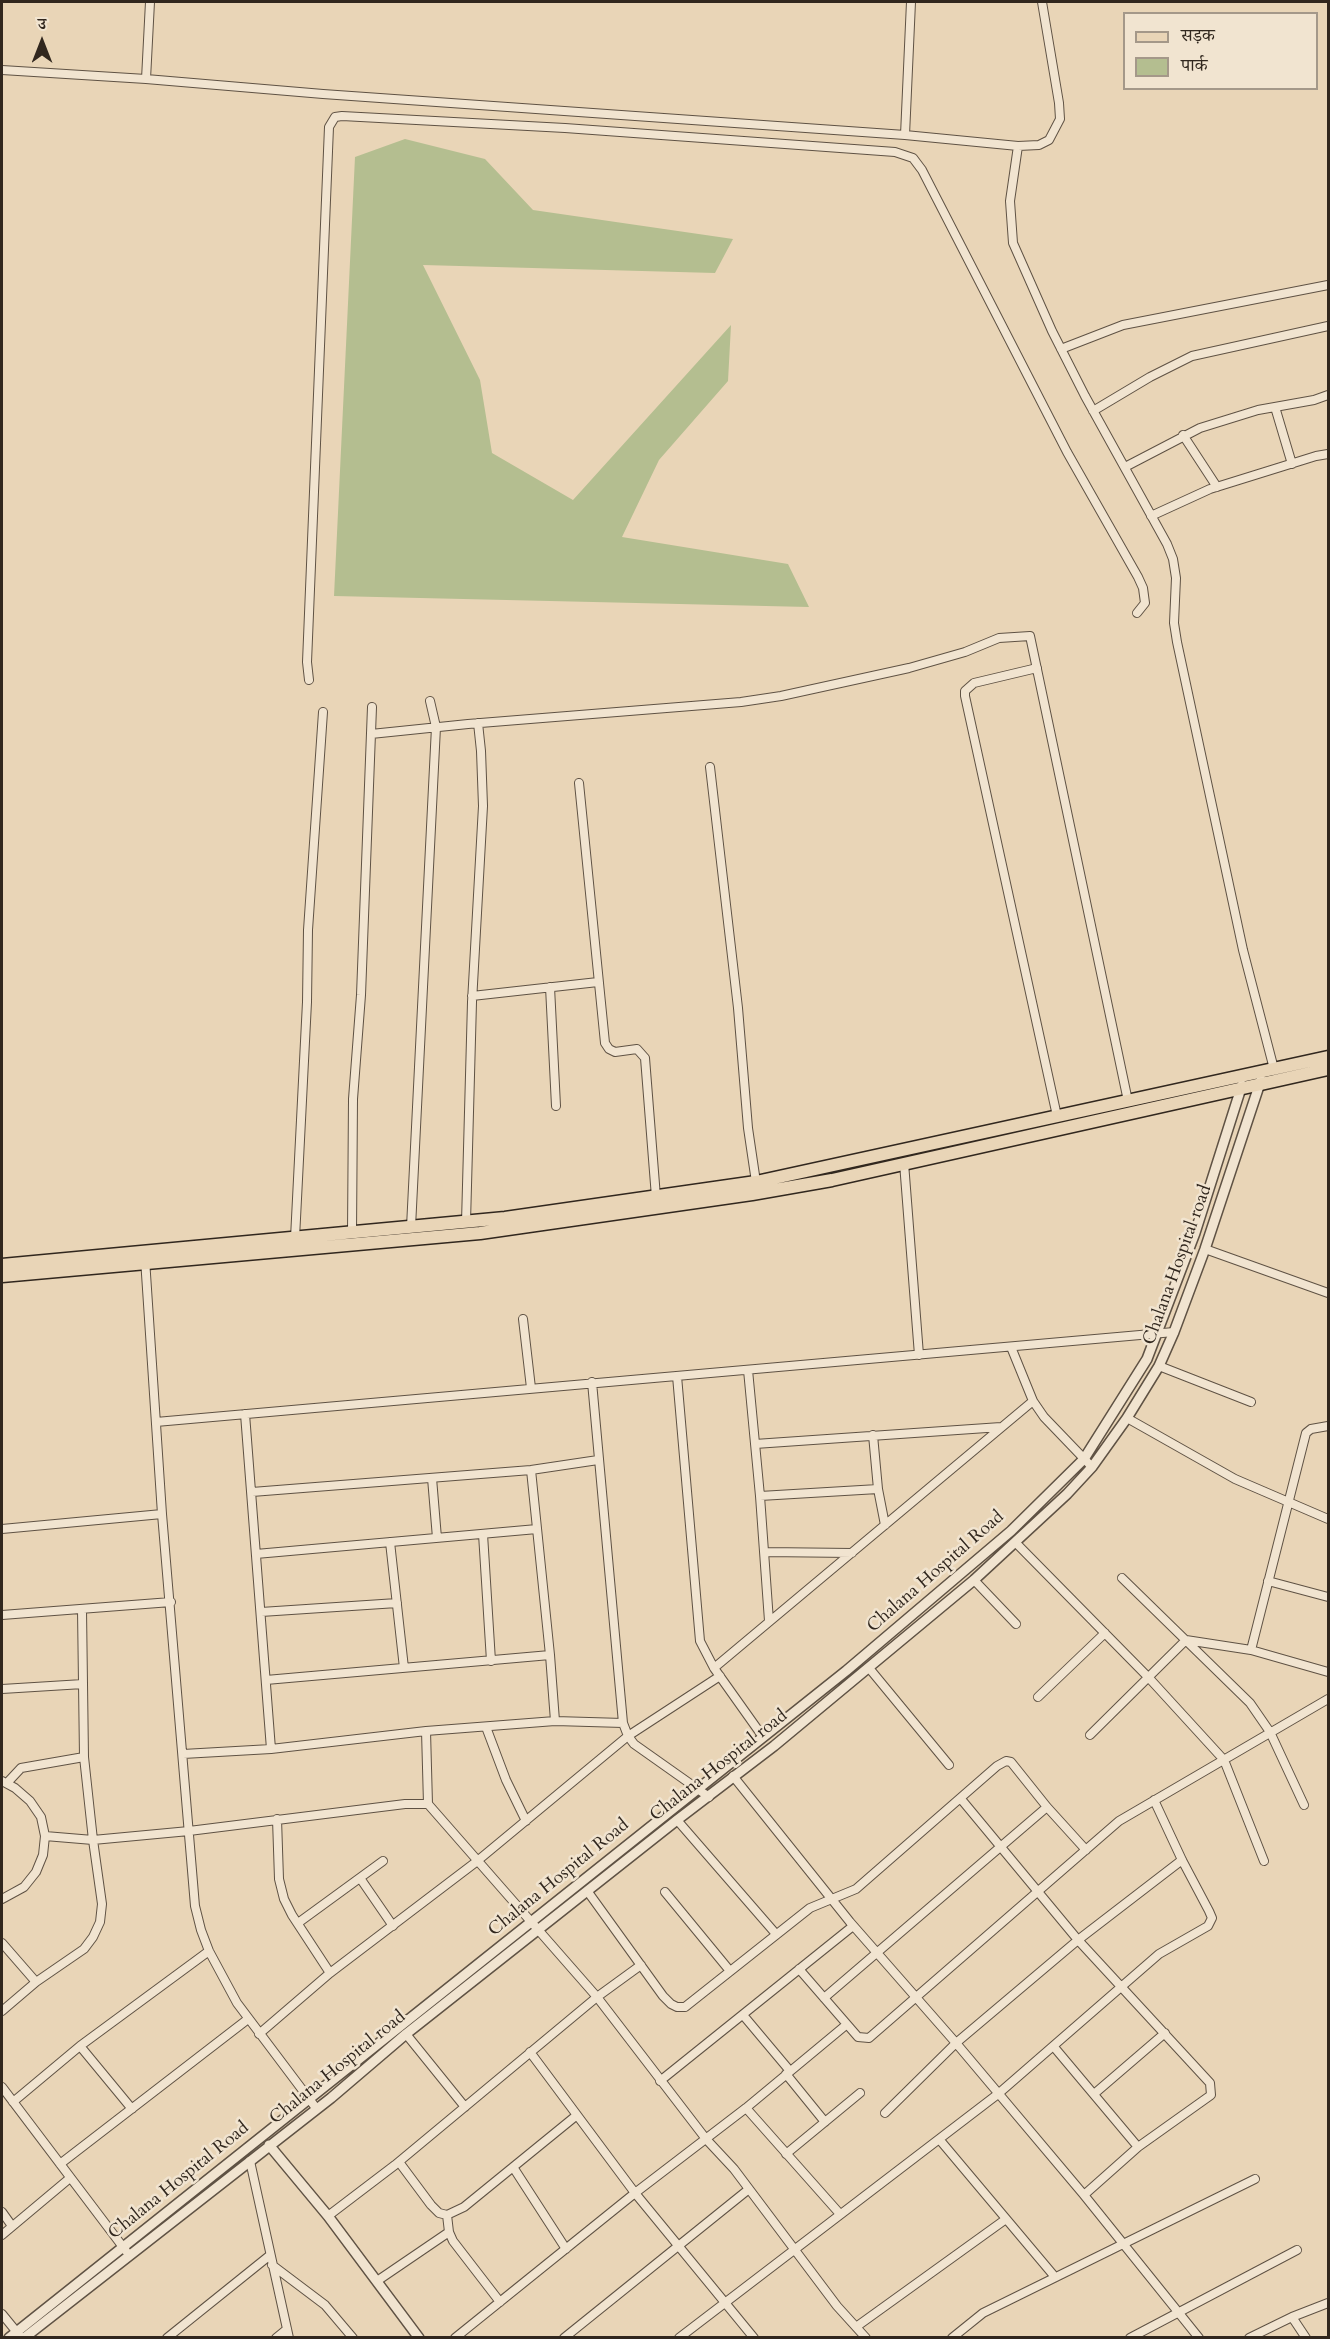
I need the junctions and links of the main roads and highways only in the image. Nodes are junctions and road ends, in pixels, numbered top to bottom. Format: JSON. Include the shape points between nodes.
{"nodes":[{"id":1,"x":1329,"y":1057,"type":"edge"},
{"id":2,"x":1329,"y":1069,"type":"edge"},
{"id":3,"x":1261,"y":1078,"type":"junction"},
{"id":4,"x":1243,"y":1083,"type":"junction"},
{"id":5,"x":145,"y":1257,"type":"junction"},
{"id":6,"x":2,"y":1265,"type":"edge"},
{"id":7,"x":2,"y":1276,"type":"edge"}],
"edges":[{"from":1,"to":3,"type":"main road","via":[[1274,1069]]},
{"from":2,"to":3,"type":"main road"},
{"from":3,"to":4,"type":"main road"},
{"from":4,"to":5,"type":"main road","via":[[1128,1101],[756,1182],[466,1222]]},
{"from":4,"to":5,"type":"main road","via":[[789,1188],[525,1228]]},
{"from":5,"to":6,"type":"main road"},
{"from":5,"to":7,"type":"main road"}]}
